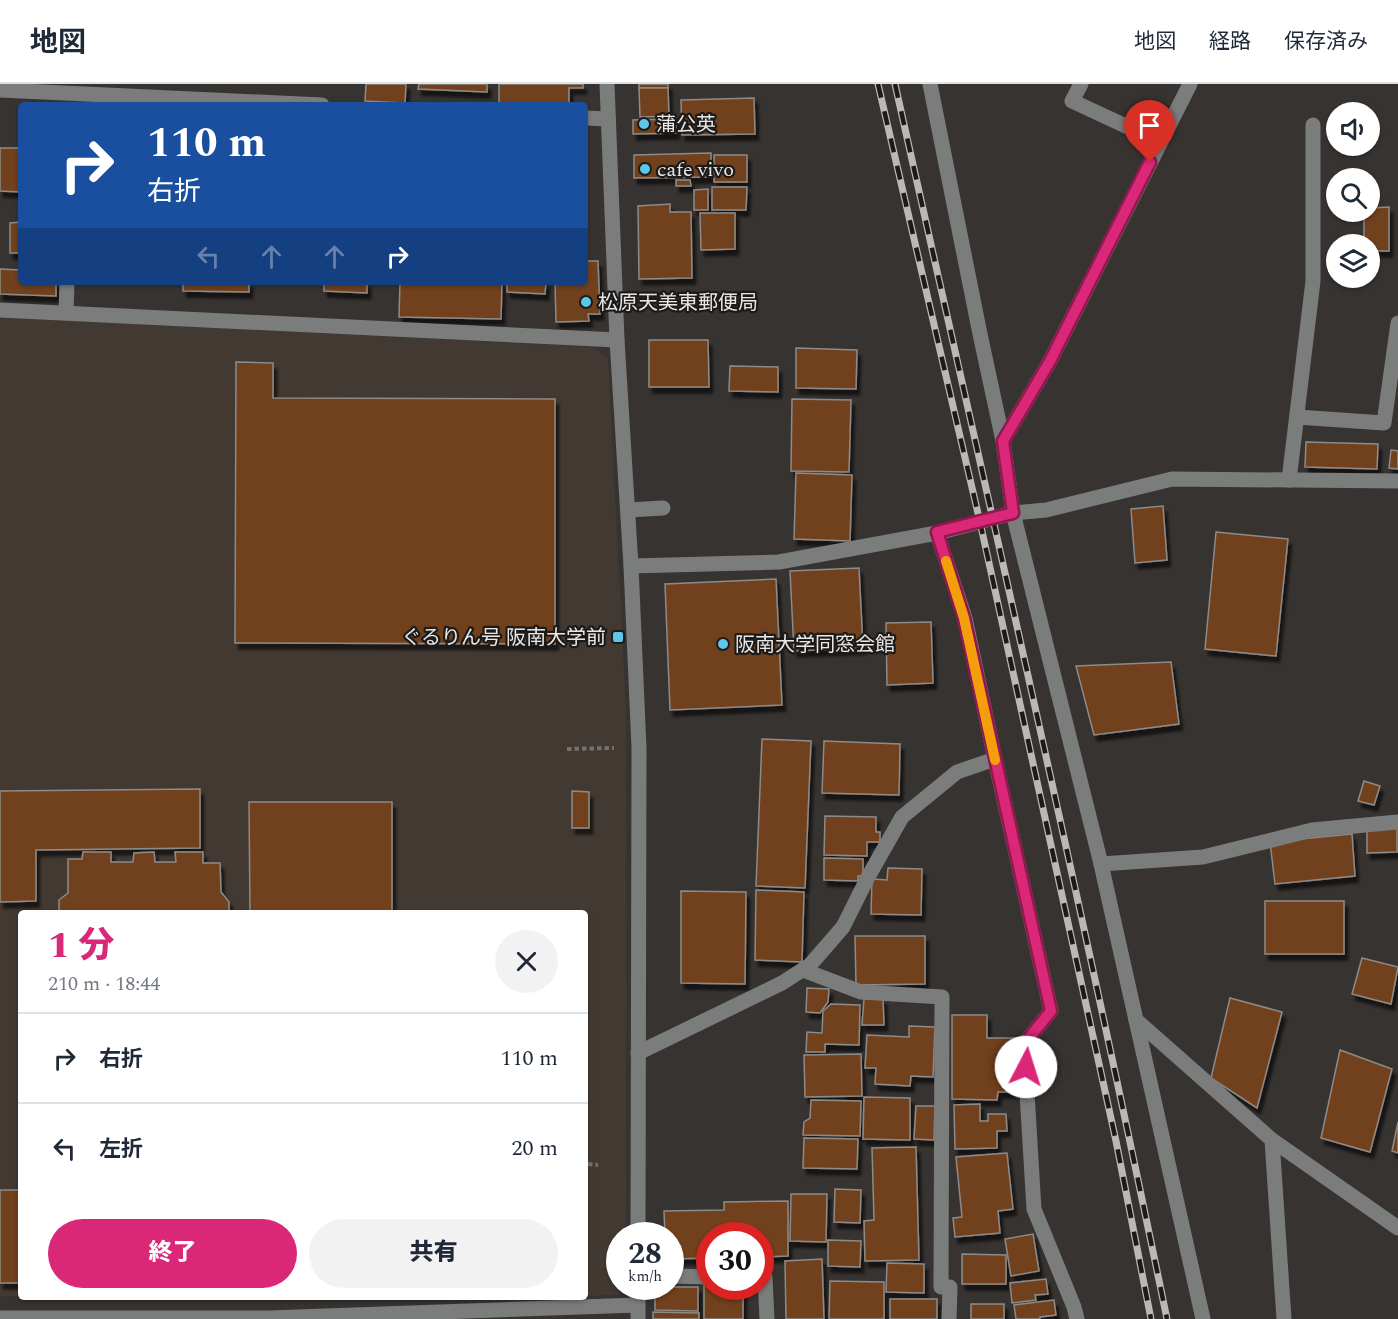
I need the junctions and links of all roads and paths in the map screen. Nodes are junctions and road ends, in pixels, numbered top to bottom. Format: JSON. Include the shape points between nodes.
{"nodes":[{"id":1,"x":607,"y":84,"type":"edge"},
{"id":2,"x":930,"y":84,"type":"edge"},
{"id":3,"x":1081,"y":84,"type":"edge"},
{"id":4,"x":1190,"y":84,"type":"edge"},
{"id":5,"x":0,"y":90,"type":"edge"},
{"id":6,"x":77,"y":94,"type":"edge"},
{"id":7,"x":255,"y":102,"type":"edge"},
{"id":8,"x":588,"y":118,"type":"edge"},
{"id":9,"x":608,"y":119,"type":"junction"},
{"id":10,"x":1313,"y":125,"type":"dead end"},
{"id":11,"x":1160,"y":142,"type":"junction"},
{"id":12,"x":67,"y":285,"type":"edge"},
{"id":13,"x":0,"y":310,"type":"edge"},
{"id":14,"x":66,"y":313,"type":"junction"},
{"id":15,"x":1398,"y":323,"type":"edge"},
{"id":16,"x":617,"y":340,"type":"junction"},
{"id":17,"x":1297,"y":417,"type":"junction"},
{"id":18,"x":1003,"y":441,"type":"junction"},
{"id":19,"x":1289,"y":480,"type":"junction"},
{"id":20,"x":1398,"y":481,"type":"edge"},
{"id":21,"x":663,"y":508,"type":"dead end"},
{"id":22,"x":628,"y":510,"type":"junction"},
{"id":23,"x":1013,"y":513,"type":"junction"},
{"id":24,"x":937,"y":532,"type":"junction"},
{"id":25,"x":631,"y":566,"type":"junction"},
{"id":26,"x":623,"y":748,"type":"dead end"},
{"id":27,"x":567,"y":749,"type":"dead end"},
{"id":28,"x":994,"y":759,"type":"junction"},
{"id":29,"x":1398,"y":822,"type":"edge"},
{"id":30,"x":1101,"y":864,"type":"junction"},
{"id":31,"x":803,"y":970,"type":"junction"},
{"id":32,"x":1136,"y":1020,"type":"junction"},
{"id":33,"x":638,"y":1053,"type":"junction"},
{"id":34,"x":1272,"y":1140,"type":"junction"},
{"id":35,"x":588,"y":1164,"type":"dead end"},
{"id":36,"x":598,"y":1164,"type":"dead end"},
{"id":37,"x":638,"y":1222,"type":"edge"},
{"id":38,"x":1398,"y":1228,"type":"edge"},
{"id":39,"x":766,"y":1300,"type":"edge"},
{"id":40,"x":638,"y":1312,"type":"edge"},
{"id":41,"x":0,"y":1318,"type":"edge"},
{"id":42,"x":766,"y":1319,"type":"edge"},
{"id":43,"x":949,"y":1319,"type":"edge"},
{"id":44,"x":1077,"y":1319,"type":"edge"},
{"id":45,"x":1203,"y":1319,"type":"edge"},
{"id":46,"x":1284,"y":1319,"type":"edge"}],
"edges":[{"from":1,"to":9,"type":"street"},
{"from":2,"to":18,"type":"street"},
{"from":3,"to":11,"type":"street","via":[[1072,101]]},
{"from":4,"to":11,"type":"street"},
{"from":5,"to":6,"type":"street"},
{"from":6,"to":7,"type":"street"},
{"from":8,"to":9,"type":"street"},
{"from":9,"to":16,"type":"street"},
{"from":10,"to":17,"type":"street","via":[[1312,281]]},
{"from":11,"to":18,"type":"street","via":[[1050,361]]},
{"from":12,"to":14,"type":"street"},
{"from":13,"to":14,"type":"street"},
{"from":14,"to":16,"type":"street"},
{"from":15,"to":17,"type":"street","via":[[1384,423]]},
{"from":16,"to":22,"type":"street"},
{"from":17,"to":19,"type":"street"},
{"from":18,"to":23,"type":"street"},
{"from":19,"to":20,"type":"street"},
{"from":19,"to":23,"type":"street","via":[[1172,480],[1046,510]]},
{"from":21,"to":22,"type":"street"},
{"from":22,"to":25,"type":"street"},
{"from":23,"to":24,"type":"street"},
{"from":23,"to":30,"type":"street"},
{"from":24,"to":25,"type":"street","via":[[779,562]]},
{"from":24,"to":28,"type":"street","via":[[964,618]]},
{"from":25,"to":33,"type":"street","via":[[639,748]]},
{"from":26,"to":27,"type":"path"},
{"from":28,"to":31,"type":"street","via":[[957,772],[902,817],[843,927]]},
{"from":28,"to":44,"type":"street","via":[[1051,1011],[1024,1044],[1034,1209]]},
{"from":29,"to":30,"type":"street","via":[[1312,830],[1203,857]]},
{"from":30,"to":32,"type":"street"},
{"from":31,"to":33,"type":"street"},
{"from":31,"to":43,"type":"street","via":[[861,992],[942,997],[941,1287],[950,1287]]},
{"from":32,"to":34,"type":"street"},
{"from":32,"to":45,"type":"street"},
{"from":33,"to":37,"type":"street"},
{"from":34,"to":38,"type":"street"},
{"from":34,"to":46,"type":"street"},
{"from":35,"to":36,"type":"path"},
{"from":39,"to":42,"type":"street"},
{"from":40,"to":41,"type":"street"}]}
